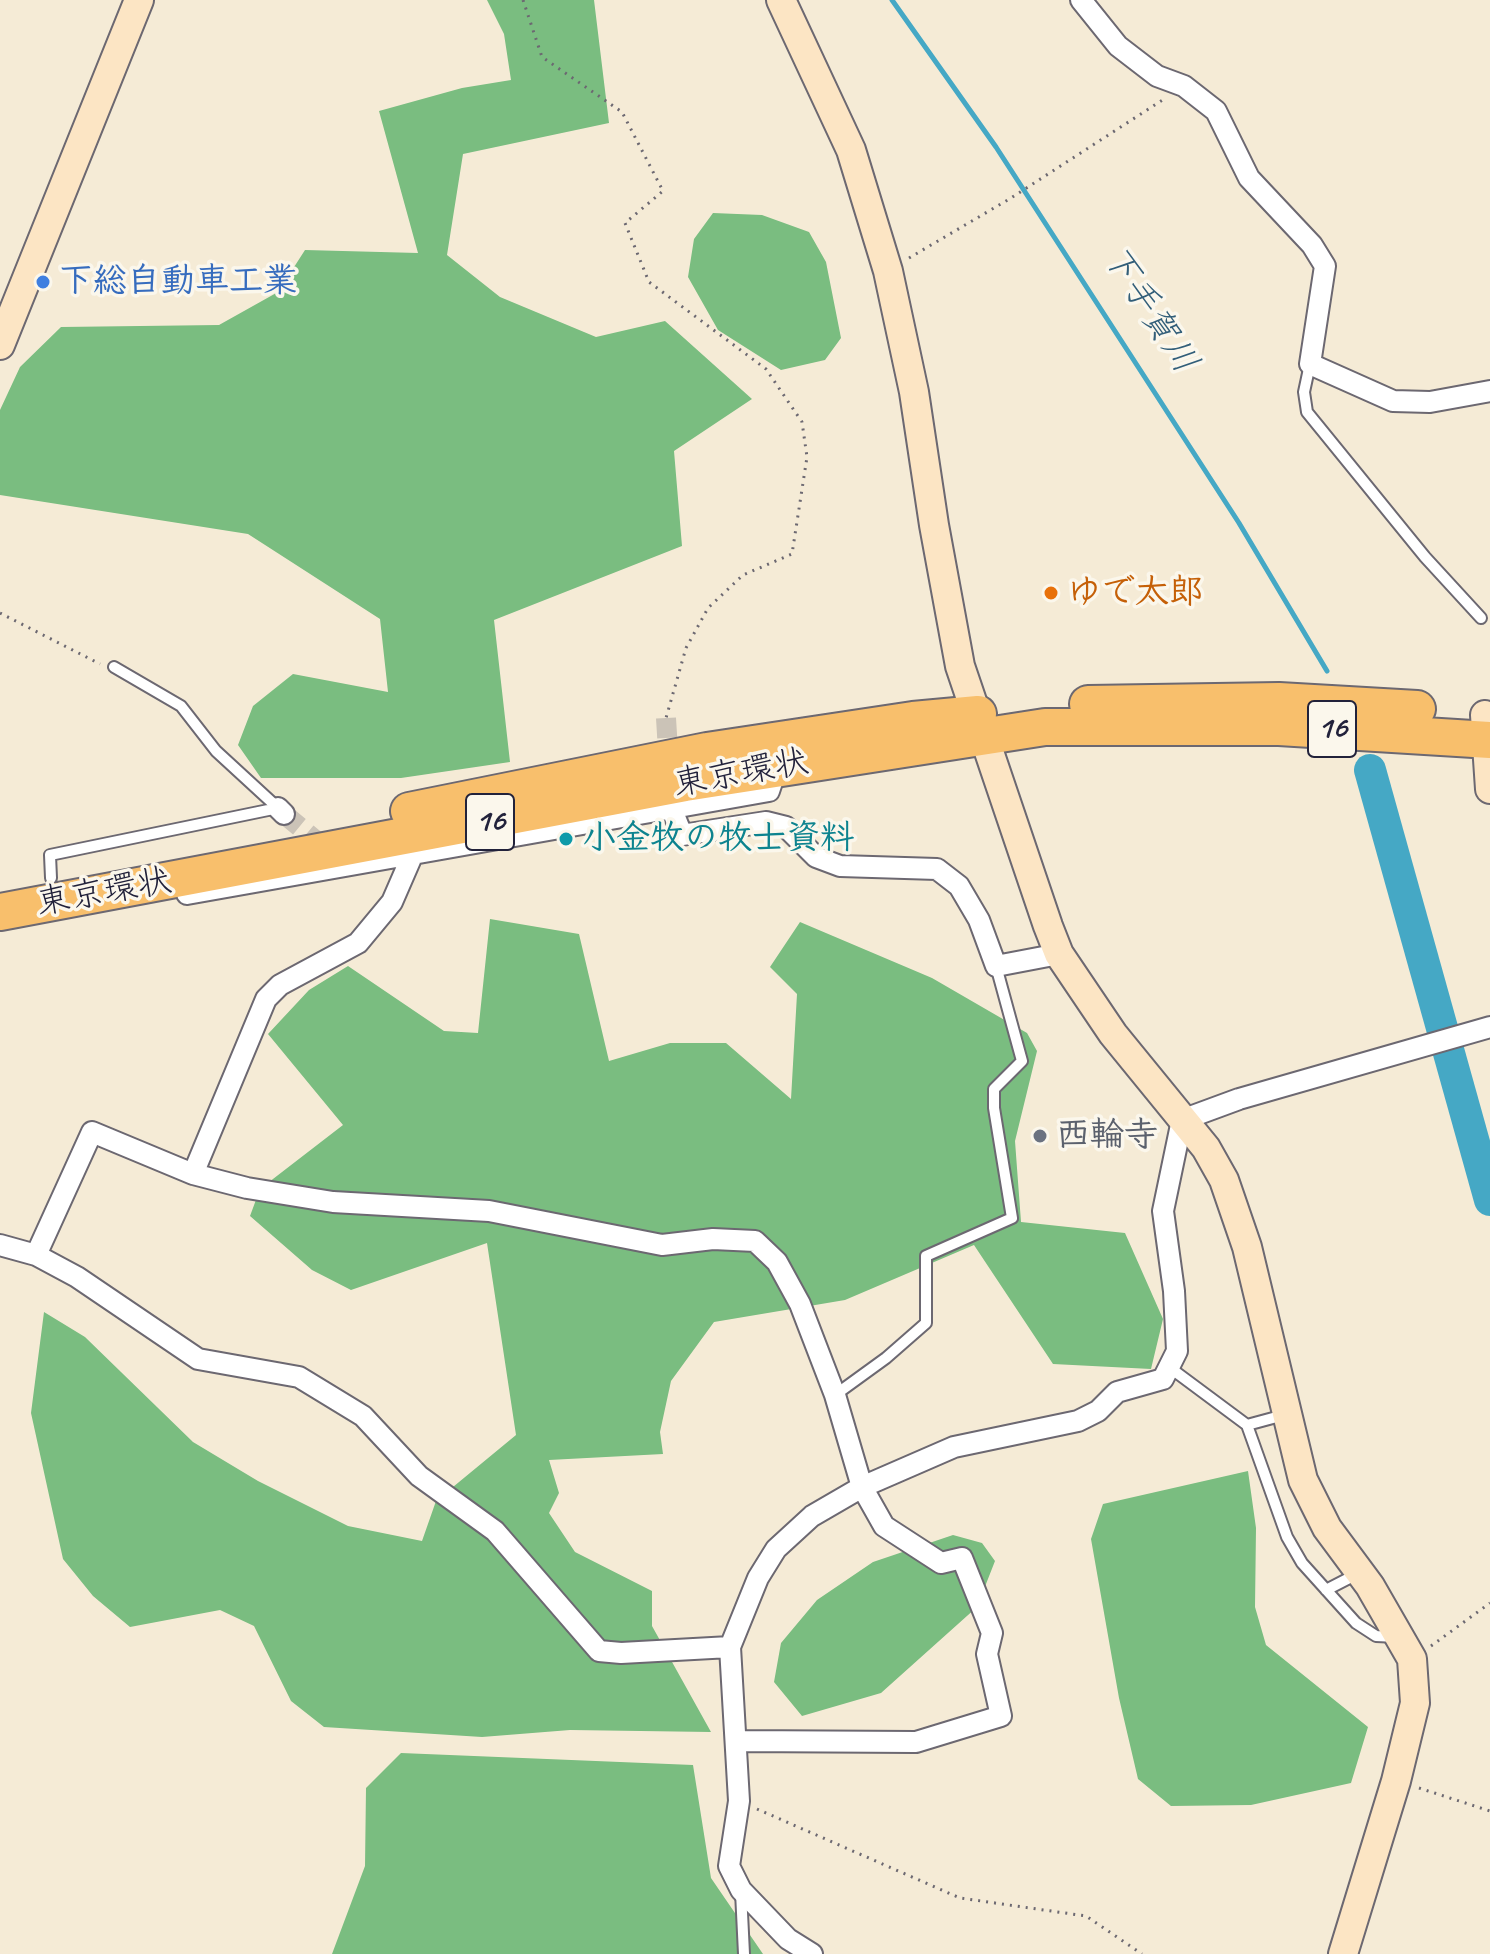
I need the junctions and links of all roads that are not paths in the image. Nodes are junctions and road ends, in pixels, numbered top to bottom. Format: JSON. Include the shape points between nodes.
{"nodes":[{"id":1,"x":139,"y":0,"type":"edge"},
{"id":2,"x":781,"y":0,"type":"edge"},
{"id":3,"x":1081,"y":0,"type":"edge"},
{"id":4,"x":0,"y":345,"type":"edge"},
{"id":5,"x":1310,"y":364,"type":"junction"},
{"id":6,"x":1490,"y":391,"type":"edge"},
{"id":7,"x":1481,"y":618,"type":"dead end"},
{"id":8,"x":114,"y":667,"type":"road end"},
{"id":9,"x":979,"y":725,"type":"junction"},
{"id":10,"x":1487,"y":727,"type":"edge"},
{"id":11,"x":777,"y":767,"type":"junction"},
{"id":12,"x":1490,"y":789,"type":"edge"},
{"id":13,"x":671,"y":807,"type":"junction"},
{"id":14,"x":486,"y":809,"type":"junction"},
{"id":15,"x":412,"y":856,"type":"junction"},
{"id":16,"x":51,"y":878,"type":"junction"},
{"id":17,"x":106,"y":885,"type":"junction"},
{"id":18,"x":0,"y":888,"type":"edge"},
{"id":19,"x":0,"y":912,"type":"edge"},
{"id":20,"x":1059,"y":954,"type":"junction"},
{"id":21,"x":996,"y":966,"type":"junction"},
{"id":22,"x":1490,"y":1027,"type":"edge"},
{"id":23,"x":1182,"y":1120,"type":"junction"},
{"id":24,"x":193,"y":1174,"type":"junction"},
{"id":25,"x":0,"y":1245,"type":"edge"},
{"id":26,"x":36,"y":1255,"type":"junction"},
{"id":27,"x":1169,"y":1367,"type":"junction"},
{"id":28,"x":835,"y":1395,"type":"junction"},
{"id":29,"x":1286,"y":1414,"type":"junction"},
{"id":30,"x":1247,"y":1425,"type":"junction"},
{"id":31,"x":862,"y":1487,"type":"junction"},
{"id":32,"x":1359,"y":1573,"type":"junction"},
{"id":33,"x":1326,"y":1590,"type":"junction"},
{"id":34,"x":730,"y":1647,"type":"junction"},
{"id":35,"x":1405,"y":1648,"type":"junction"},
{"id":36,"x":737,"y":1741,"type":"junction"},
{"id":37,"x":741,"y":1890,"type":"junction"},
{"id":38,"x":744,"y":1954,"type":"edge"},
{"id":39,"x":812,"y":1954,"type":"edge"},
{"id":40,"x":1343,"y":1954,"type":"edge"}],
"edges":[{"from":1,"to":4,"type":"street"},
{"from":2,"to":9,"type":"street","via":[[851,150],[888,271],[960,666]]},
{"from":3,"to":5,"type":"street","via":[[1118,46],[1216,111],[1249,178],[1312,245],[1325,266]]},
{"from":5,"to":6,"type":"street","via":[[1393,401],[1430,402]]},
{"from":5,"to":7,"type":"lane","via":[[1304,392],[1307,412]]},
{"from":8,"to":16,"type":"lane","via":[[181,706],[216,751],[281,811],[50,855]]},
{"from":9,"to":10,"type":"highway","name":"東京環状","number":"16"},
{"from":9,"to":11,"type":"highway","name":"東京環状","number":"16"},
{"from":9,"to":14,"type":"highway","name":"東京環状","number":"16","via":[[913,720],[707,751]]},
{"from":9,"to":20,"type":"street"},
{"from":10,"to":12,"type":"street"},
{"from":11,"to":13,"type":"street","via":[[769,791]]},
{"from":11,"to":14,"type":"highway","name":"東京環状","number":"16"},
{"from":13,"to":15,"type":"street"},
{"from":13,"to":21,"type":"street","via":[[682,835],[766,822],[786,827],[816,857],[840,866],[937,869],[959,886]]},
{"from":14,"to":17,"type":"highway","name":"東京環状","number":"16"},
{"from":15,"to":17,"type":"street","via":[[127,904]]},
{"from":15,"to":24,"type":"street","via":[[392,902],[358,943],[280,985],[266,999]]},
{"from":16,"to":17,"type":"highway","name":"東京環状","number":"16"},
{"from":16,"to":18,"type":"highway","name":"東京環状","number":"16"},
{"from":17,"to":19,"type":"highway","name":"東京環状","number":"16"},
{"from":20,"to":21,"type":"street"},
{"from":20,"to":23,"type":"street","via":[[1113,1034]]},
{"from":21,"to":28,"type":"lane","via":[[1022,1061],[994,1089],[1012,1218],[926,1256],[926,1323]]},
{"from":22,"to":23,"type":"street"},
{"from":23,"to":27,"type":"street","via":[[1163,1211],[1177,1351]]},
{"from":23,"to":29,"type":"street","via":[[1224,1180],[1247,1247]]},
{"from":24,"to":26,"type":"street","via":[[92,1132]]},
{"from":24,"to":28,"type":"street","via":[[333,1202],[489,1211],[662,1245],[755,1241],[777,1262],[800,1304]]},
{"from":25,"to":26,"type":"street"},
{"from":26,"to":34,"type":"street","via":[[198,1359],[299,1377],[363,1416],[419,1476],[495,1531],[599,1651]]},
{"from":27,"to":30,"type":"lane"},
{"from":27,"to":31,"type":"street","via":[[1163,1379],[1117,1392],[1078,1421],[954,1447]]},
{"from":28,"to":31,"type":"street"},
{"from":29,"to":30,"type":"lane"},
{"from":29,"to":32,"type":"street","via":[[1303,1480],[1327,1528]]},
{"from":30,"to":33,"type":"lane","via":[[1287,1537]]},
{"from":31,"to":34,"type":"street","via":[[812,1516],[776,1549]]},
{"from":31,"to":36,"type":"street","via":[[884,1526],[941,1563],[962,1558],[992,1633],[987,1654],[1001,1716],[916,1742]]},
{"from":32,"to":33,"type":"lane"},
{"from":32,"to":35,"type":"street"},
{"from":33,"to":35,"type":"lane","via":[[1356,1623]]},
{"from":34,"to":36,"type":"street"},
{"from":35,"to":40,"type":"street","via":[[1415,1703]]},
{"from":36,"to":37,"type":"street","via":[[739,1801],[729,1866]]},
{"from":37,"to":38,"type":"lane"},
{"from":37,"to":39,"type":"street","via":[[788,1939]]}]}
